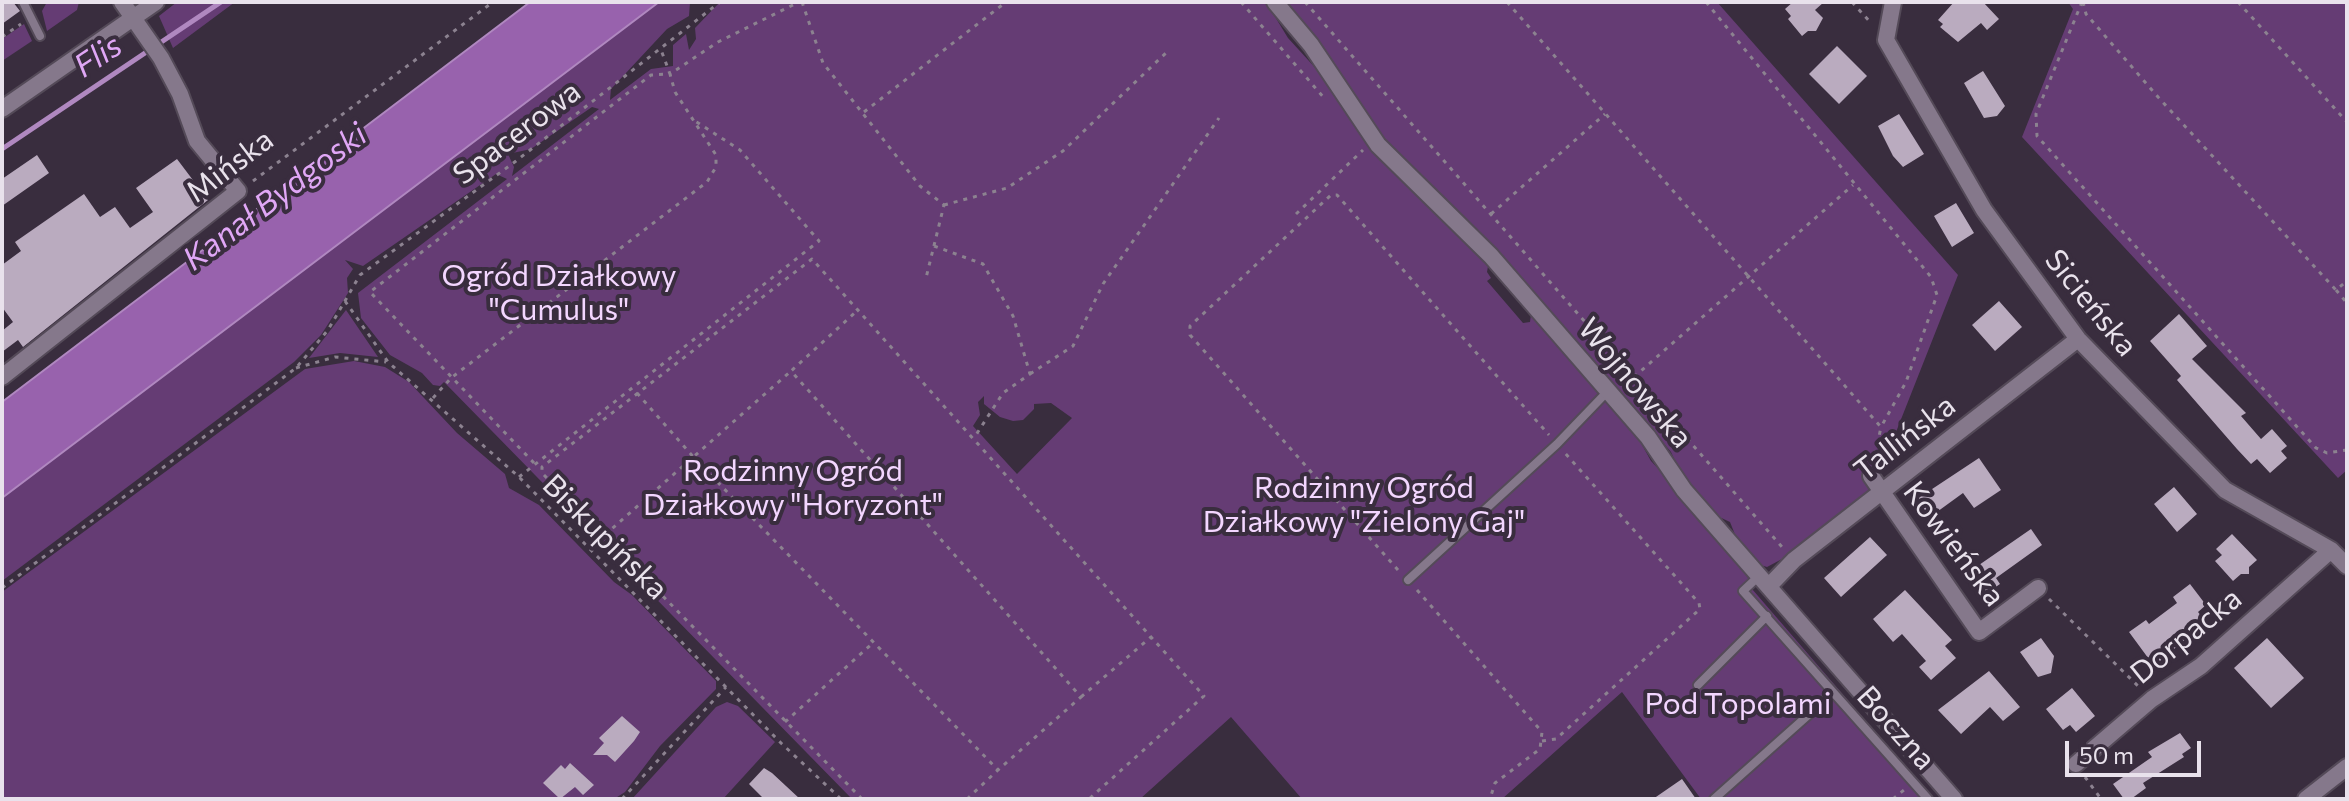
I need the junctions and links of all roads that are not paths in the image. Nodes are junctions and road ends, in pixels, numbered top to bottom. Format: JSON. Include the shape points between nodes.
{"nodes":[{"id":1,"x":23,"y":2,"type":"edge"},
{"id":2,"x":122,"y":2,"type":"edge"},
{"id":3,"x":156,"y":2,"type":"edge"},
{"id":4,"x":1275,"y":2,"type":"edge"},
{"id":5,"x":1893,"y":2,"type":"edge"},
{"id":6,"x":133,"y":19,"type":"junction"},
{"id":7,"x":40,"y":36,"type":"dead end"},
{"id":8,"x":2,"y":109,"type":"edge"},
{"id":9,"x":2078,"y":339,"type":"junction"},
{"id":10,"x":2,"y":377,"type":"edge"},
{"id":11,"x":1607,"y":392,"type":"junction"},
{"id":12,"x":1871,"y":476,"type":"road end"},
{"id":13,"x":1880,"y":493,"type":"junction"},
{"id":14,"x":2331,"y":550,"type":"junction"},
{"id":15,"x":2347,"y":566,"type":"edge"},
{"id":16,"x":1765,"y":579,"type":"junction"},
{"id":17,"x":1408,"y":580,"type":"road end"},
{"id":18,"x":2038,"y":588,"type":"road end"},
{"id":19,"x":1767,"y":616,"type":"junction"},
{"id":20,"x":1698,"y":685,"type":"dead end"},
{"id":21,"x":1833,"y":693,"type":"junction"},
{"id":22,"x":2076,"y":764,"type":"road end"},
{"id":23,"x":2347,"y":767,"type":"edge"},
{"id":24,"x":1714,"y":799,"type":"edge"},
{"id":25,"x":1928,"y":799,"type":"edge"},
{"id":26,"x":1954,"y":799,"type":"edge"},
{"id":27,"x":2306,"y":799,"type":"edge"}],
"edges":[{"from":1,"to":7,"type":"lane"},
{"from":2,"to":6,"type":"street"},
{"from":3,"to":6,"type":"street"},
{"from":4,"to":11,"type":"street","name":"Wojnowska","via":[[1311,45],[1378,145],[1491,256]]},
{"from":5,"to":9,"type":"street","name":"Sicieńska","via":[[1886,40],[1984,210]]},
{"from":6,"to":8,"type":"street"},
{"from":6,"to":10,"type":"street","name":"Mińska","via":[[180,94],[197,141],[238,191]]},
{"from":9,"to":13,"type":"street","name":"Tallińska"},
{"from":9,"to":14,"type":"street","name":"Sicieńska","via":[[2225,490]]},
{"from":11,"to":16,"type":"street","name":"Wojnowska","via":[[1648,437],[1684,490]]},
{"from":11,"to":17,"type":"lane"},
{"from":12,"to":13,"type":"street","name":"Kowieńska"},
{"from":13,"to":16,"type":"street","name":"Tallińska"},
{"from":13,"to":18,"type":"street","name":"Kowieńska","via":[[1979,632]]},
{"from":14,"to":15,"type":"street","name":"Sicieńska"},
{"from":14,"to":22,"type":"street","name":"Dorpacka","via":[[2201,666],[2152,699]]},
{"from":16,"to":19,"type":"lane","name":"Boczna","via":[[1743,591]]},
{"from":16,"to":26,"type":"street","name":"Wojnowska"},
{"from":19,"to":20,"type":"lane"},
{"from":19,"to":21,"type":"lane","name":"Boczna"},
{"from":21,"to":24,"type":"lane"},
{"from":21,"to":25,"type":"lane","name":"Boczna"},
{"from":23,"to":27,"type":"street"}]}
